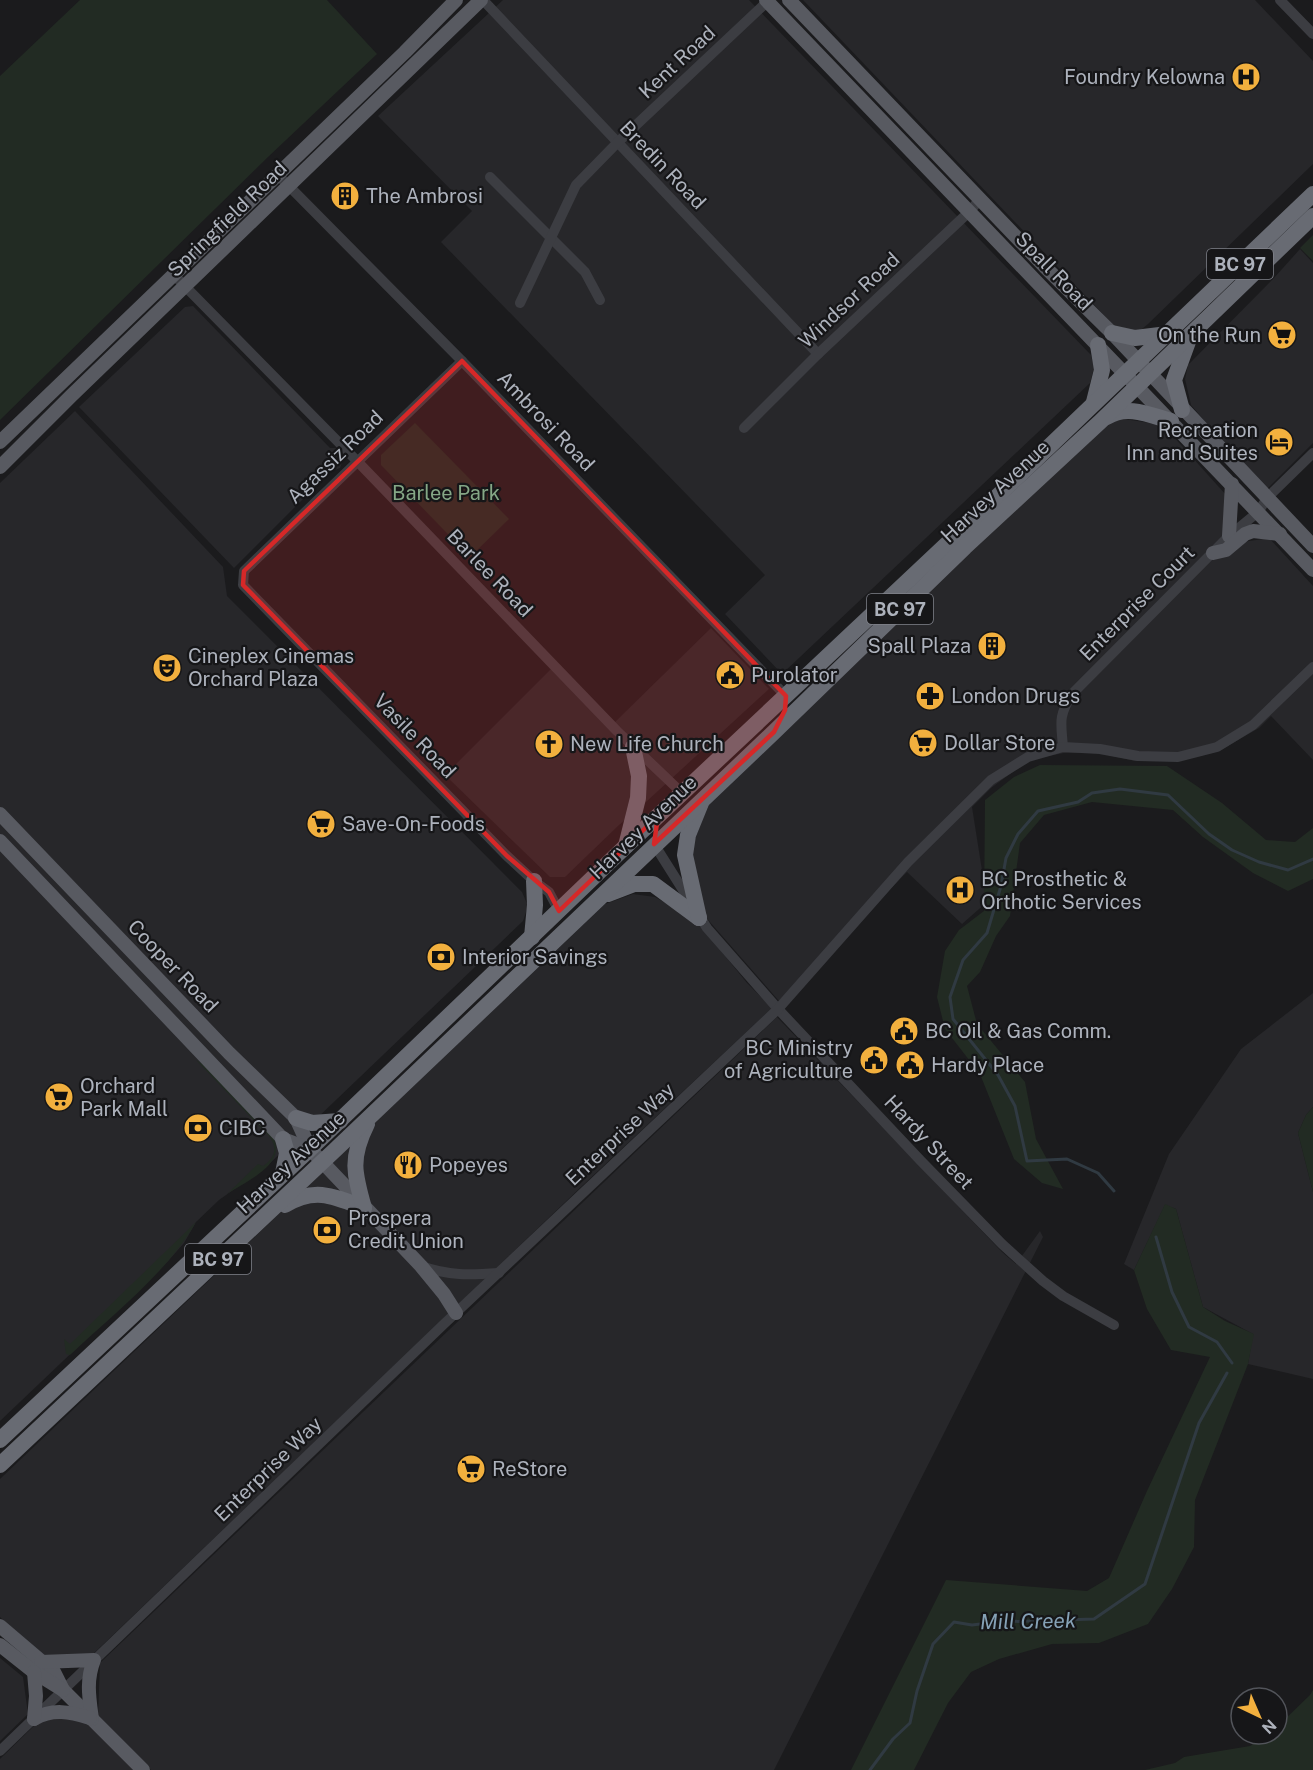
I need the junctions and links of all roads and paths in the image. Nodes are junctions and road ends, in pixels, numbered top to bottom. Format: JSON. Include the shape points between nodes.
{"nodes":[{"id":1,"x":456,"y":0,"type":"edge"},
{"id":2,"x":482,"y":0,"type":"edge"},
{"id":3,"x":768,"y":0,"type":"edge"},
{"id":4,"x":789,"y":0,"type":"edge"},
{"id":5,"x":1280,"y":0,"type":"edge"},
{"id":6,"x":1313,"y":34,"type":"edge"},
{"id":7,"x":617,"y":143,"type":"junction"},
{"id":8,"x":277,"y":174,"type":"junction"},
{"id":9,"x":490,"y":177,"type":"dead end"},
{"id":10,"x":289,"y":186,"type":"junction"},
{"id":11,"x":1313,"y":194,"type":"edge"},
{"id":12,"x":980,"y":199,"type":"junction"},
{"id":13,"x":970,"y":211,"type":"junction"},
{"id":14,"x":1313,"y":216,"type":"edge"},
{"id":15,"x":550,"y":237,"type":"junction"},
{"id":16,"x":173,"y":274,"type":"junction"},
{"id":17,"x":184,"y":287,"type":"junction"},
{"id":18,"x":600,"y":300,"type":"dead end"},
{"id":19,"x":520,"y":303,"type":"dead end"},
{"id":20,"x":1112,"y":333,"type":"junction"},
{"id":21,"x":1167,"y":334,"type":"junction"},
{"id":22,"x":1191,"y":335,"type":"junction"},
{"id":23,"x":1098,"y":345,"type":"junction"},
{"id":24,"x":818,"y":354,"type":"junction"},
{"id":25,"x":462,"y":360,"type":"junction"},
{"id":26,"x":1138,"y":362,"type":"junction"},
{"id":27,"x":1150,"y":374,"type":"junction"},
{"id":28,"x":1130,"y":380,"type":"junction"},
{"id":29,"x":1094,"y":403,"type":"junction"},
{"id":30,"x":1177,"y":415,"type":"junction"},
{"id":31,"x":1101,"y":421,"type":"junction"},
{"id":32,"x":744,"y":428,"type":"dead end"},
{"id":33,"x":0,"y":442,"type":"edge"},
{"id":34,"x":1313,"y":453,"type":"edge"},
{"id":35,"x":357,"y":461,"type":"junction"},
{"id":36,"x":0,"y":466,"type":"edge"},
{"id":37,"x":1232,"y":484,"type":"junction"},
{"id":38,"x":1268,"y":497,"type":"junction"},
{"id":39,"x":1258,"y":512,"type":"junction"},
{"id":40,"x":1280,"y":534,"type":"junction"},
{"id":41,"x":1229,"y":536,"type":"junction"},
{"id":42,"x":1313,"y":546,"type":"edge"},
{"id":43,"x":1213,"y":553,"type":"junction"},
{"id":44,"x":1313,"y":570,"type":"edge"},
{"id":45,"x":243,"y":585,"type":"joint"},
{"id":46,"x":1313,"y":667,"type":"edge"},
{"id":47,"x":786,"y":696,"type":"junction"},
{"id":48,"x":774,"y":732,"type":"junction"},
{"id":49,"x":633,"y":747,"type":"junction"},
{"id":50,"x":1063,"y":747,"type":"junction"},
{"id":51,"x":682,"y":793,"type":"junction"},
{"id":52,"x":702,"y":800,"type":"junction"},
{"id":53,"x":668,"y":807,"type":"junction"},
{"id":54,"x":0,"y":814,"type":"edge"},
{"id":55,"x":0,"y":841,"type":"edge"},
{"id":56,"x":654,"y":844,"type":"junction"},
{"id":57,"x":626,"y":846,"type":"junction"},
{"id":58,"x":534,"y":881,"type":"junction"},
{"id":59,"x":599,"y":898,"type":"junction"},
{"id":60,"x":559,"y":911,"type":"junction"},
{"id":61,"x":699,"y":918,"type":"junction"},
{"id":62,"x":532,"y":937,"type":"junction"},
{"id":63,"x":540,"y":954,"type":"junction"},
{"id":64,"x":778,"y":1009,"type":"junction"},
{"id":65,"x":371,"y":1115,"type":"junction"},
{"id":66,"x":296,"y":1118,"type":"junction"},
{"id":67,"x":340,"y":1121,"type":"junction"},
{"id":68,"x":284,"y":1139,"type":"junction"},
{"id":69,"x":310,"y":1149,"type":"junction"},
{"id":70,"x":322,"y":1162,"type":"junction"},
{"id":71,"x":283,"y":1173,"type":"junction"},
{"id":72,"x":364,"y":1208,"type":"junction"},
{"id":73,"x":263,"y":1217,"type":"junction"},
{"id":74,"x":421,"y":1266,"type":"junction"},
{"id":75,"x":499,"y":1273,"type":"junction"},
{"id":76,"x":456,"y":1313,"type":"junction"},
{"id":77,"x":1114,"y":1325,"type":"dead end"},
{"id":78,"x":68,"y":1377,"type":"junction"},
{"id":79,"x":66,"y":1405,"type":"junction"},
{"id":80,"x":0,"y":1440,"type":"edge"},
{"id":81,"x":0,"y":1465,"type":"edge"},
{"id":82,"x":0,"y":1626,"type":"edge"},
{"id":83,"x":0,"y":1645,"type":"edge"},
{"id":84,"x":94,"y":1660,"type":"junction"},
{"id":85,"x":38,"y":1667,"type":"junction"},
{"id":86,"x":63,"y":1690,"type":"junction"},
{"id":87,"x":34,"y":1719,"type":"junction"},
{"id":88,"x":92,"y":1719,"type":"junction"},
{"id":89,"x":0,"y":1751,"type":"edge"},
{"id":90,"x":143,"y":1770,"type":"edge"}],
"edges":[{"from":1,"to":8,"type":"main road","name":"Springfield Road"},
{"from":2,"to":7,"type":"street","name":"Bredin Road"},
{"from":2,"to":10,"type":"main road","name":"Springfield Road"},
{"from":3,"to":7,"type":"street","name":"Kent Road"},
{"from":3,"to":13,"type":"main road","name":"Spall Road"},
{"from":4,"to":12,"type":"main road","name":"Spall Road"},
{"from":5,"to":6,"type":"street"},
{"from":7,"to":15,"type":"street","name":"Kent Road","via":[[576,185]]},
{"from":7,"to":24,"type":"street","name":"Bredin Road"},
{"from":8,"to":10,"type":"street","name":"Ambrosi Road"},
{"from":8,"to":16,"type":"main road","name":"Springfield Road"},
{"from":9,"to":15,"type":"street"},
{"from":10,"to":17,"type":"main road","name":"Springfield Road"},
{"from":10,"to":25,"type":"street","name":"Ambrosi Road"},
{"from":11,"to":21,"type":"highway","name":"Harvey Avenue","number":"BC 97"},
{"from":12,"to":13,"type":"street","name":"Windsor Road"},
{"from":12,"to":20,"type":"main road","name":"Spall Road"},
{"from":13,"to":23,"type":"main road","name":"Spall Road"},
{"from":13,"to":24,"type":"street","name":"Windsor Road"},
{"from":14,"to":22,"type":"highway","name":"Harvey Avenue","number":"BC 97"},
{"from":15,"to":18,"type":"street","via":[[585,272]]},
{"from":15,"to":19,"type":"street","name":"Kent Road"},
{"from":16,"to":17,"type":"street","name":"Barlee Road"},
{"from":16,"to":33,"type":"main road","name":"Springfield Road"},
{"from":17,"to":35,"type":"street","name":"Barlee Road"},
{"from":17,"to":36,"type":"main road","name":"Springfield Road"},
{"from":20,"to":21,"type":"highway","via":[[1136,338]]},
{"from":20,"to":26,"type":"main road","name":"Spall Road"},
{"from":21,"to":26,"type":"highway","name":"Harvey Avenue","number":"BC 97"},
{"from":22,"to":27,"type":"highway","name":"Harvey Avenue","number":"BC 97"},
{"from":22,"to":30,"type":"highway","via":[[1174,380]]},
{"from":23,"to":28,"type":"main road","name":"Spall Road"},
{"from":23,"to":29,"type":"highway","via":[[1102,370]]},
{"from":24,"to":32,"type":"street","name":"Windsor Road"},
{"from":25,"to":35,"type":"street","name":"Agassiz Road"},
{"from":25,"to":47,"type":"street","name":"Ambrosi Road"},
{"from":26,"to":27,"type":"main road","name":"Spall Road"},
{"from":26,"to":28,"type":"highway","name":"Harvey Avenue","number":"BC 97"},
{"from":27,"to":28,"type":"highway","name":"Harvey Avenue","number":"BC 97"},
{"from":27,"to":30,"type":"main road","name":"Spall Road"},
{"from":28,"to":29,"type":"highway","name":"Harvey Avenue","number":"BC 97"},
{"from":28,"to":30,"type":"main road","name":"Spall Road"},
{"from":28,"to":31,"type":"highway","name":"Harvey Avenue","number":"BC 97"},
{"from":29,"to":47,"type":"highway","name":"Harvey Avenue","number":"BC 97"},
{"from":30,"to":31,"type":"highway","via":[[1116,411]]},
{"from":30,"to":37,"type":"main road","name":"Spall Road"},
{"from":30,"to":38,"type":"main road","name":"Spall Road"},
{"from":31,"to":48,"type":"highway","name":"Harvey Avenue","number":"BC 97"},
{"from":34,"to":38,"type":"street","name":"Enterprise Court"},
{"from":35,"to":45,"type":"street","name":"Agassiz Road","via":[[244,572]]},
{"from":35,"to":49,"type":"street","name":"Barlee Road"},
{"from":37,"to":39,"type":"main road","name":"Spall Road"},
{"from":37,"to":41,"type":"main road"},
{"from":38,"to":39,"type":"street","name":"Enterprise Court"},
{"from":38,"to":42,"type":"main road","name":"Spall Road"},
{"from":39,"to":40,"type":"main road","name":"Spall Road"},
{"from":39,"to":41,"type":"street","name":"Enterprise Court"},
{"from":40,"to":43,"type":"main road","via":[[1253,531],[1226,550]]},
{"from":40,"to":44,"type":"main road","name":"Spall Road"},
{"from":41,"to":43,"type":"street","name":"Enterprise Court"},
{"from":43,"to":50,"type":"street","name":"Enterprise Court","via":[[1072,694],[1062,710]]},
{"from":45,"to":58,"type":"street","name":"Vasile Road"},
{"from":46,"to":50,"type":"street","name":"Enterprise Way","via":[[1253,725],[1217,747],[1178,757]]},
{"from":47,"to":48,"type":"highway","via":[[785,710]]},
{"from":47,"to":51,"type":"highway","name":"Harvey Avenue","number":"BC 97"},
{"from":48,"to":52,"type":"highway","name":"Harvey Avenue","number":"BC 97"},
{"from":49,"to":51,"type":"street","name":"Barlee Road"},
{"from":49,"to":57,"type":"highway","via":[[639,776],[638,798]]},
{"from":50,"to":64,"type":"street","name":"Enterprise Way","via":[[1028,757],[991,780],[908,862]]},
{"from":51,"to":53,"type":"highway","name":"Harvey Avenue","number":"BC 97"},
{"from":52,"to":56,"type":"highway","name":"Harvey Avenue","number":"BC 97"},
{"from":52,"to":61,"type":"highway","via":[[688,835],[685,855]]},
{"from":53,"to":56,"type":"highway","via":[[656,828]]},
{"from":53,"to":57,"type":"highway","name":"Harvey Avenue","number":"BC 97"},
{"from":54,"to":66,"type":"main road","name":"Cooper Road"},
{"from":55,"to":68,"type":"main road","name":"Cooper Road"},
{"from":56,"to":59,"type":"highway","name":"Harvey Avenue","number":"BC 97"},
{"from":56,"to":61,"type":"street","name":"Hardy Street"},
{"from":57,"to":60,"type":"highway","name":"Harvey Avenue","number":"BC 97"},
{"from":58,"to":60,"type":"street","name":"Vasile Road","via":[[549,892]]},
{"from":58,"to":62,"type":"highway"},
{"from":59,"to":61,"type":"highway","via":[[634,884],[653,884]]},
{"from":59,"to":63,"type":"highway","name":"Harvey Avenue","number":"BC 97"},
{"from":60,"to":62,"type":"highway","name":"Harvey Avenue","number":"BC 97"},
{"from":60,"to":63,"type":"highway","via":[[556,928]]},
{"from":61,"to":64,"type":"street","name":"Hardy Street"},
{"from":62,"to":67,"type":"highway","name":"Harvey Avenue","number":"BC 97"},
{"from":63,"to":65,"type":"highway","name":"Harvey Avenue","number":"BC 97"},
{"from":64,"to":75,"type":"street","name":"Enterprise Way"},
{"from":64,"to":77,"type":"street","name":"Hardy Street","via":[[1002,1244],[1056,1291]]},
{"from":65,"to":70,"type":"highway","name":"Harvey Avenue","number":"BC 97"},
{"from":65,"to":72,"type":"highway","via":[[354,1163]]},
{"from":66,"to":67,"type":"highway","via":[[312,1123]]},
{"from":66,"to":69,"type":"main road","name":"Cooper Road"},
{"from":67,"to":69,"type":"highway","name":"Harvey Avenue","number":"BC 97"},
{"from":68,"to":69,"type":"main road","name":"Cooper Road"},
{"from":68,"to":71,"type":"highway","via":[[287,1153]]},
{"from":69,"to":70,"type":"main road","name":"Cooper Road"},
{"from":69,"to":71,"type":"highway","name":"Harvey Avenue","number":"BC 97"},
{"from":70,"to":72,"type":"main road","name":"Cooper Road"},
{"from":70,"to":73,"type":"highway","name":"Harvey Avenue","number":"BC 97"},
{"from":71,"to":78,"type":"highway","name":"Harvey Avenue","number":"BC 97"},
{"from":72,"to":73,"type":"highway","via":[[322,1193],[299,1196]]},
{"from":72,"to":74,"type":"main road","name":"Cooper Road"},
{"from":73,"to":79,"type":"highway","name":"Harvey Avenue","number":"BC 97"},
{"from":74,"to":75,"type":"street","via":[[455,1275]]},
{"from":74,"to":76,"type":"main road","name":"Cooper Road"},
{"from":75,"to":76,"type":"street","name":"Enterprise Way"},
{"from":76,"to":84,"type":"street","name":"Enterprise Way"},
{"from":78,"to":79,"type":"highway"},
{"from":78,"to":80,"type":"highway","name":"Harvey Avenue","number":"BC 97"},
{"from":79,"to":81,"type":"highway","name":"Harvey Avenue","number":"BC 97"},
{"from":82,"to":85,"type":"main road"},
{"from":83,"to":85,"type":"main road"},
{"from":84,"to":85,"type":"main road"},
{"from":84,"to":86,"type":"street","name":"Enterprise Way"},
{"from":84,"to":88,"type":"main road","via":[[87,1688]]},
{"from":85,"to":86,"type":"main road","via":[[54,1672]]},
{"from":85,"to":87,"type":"main road"},
{"from":86,"to":87,"type":"street","name":"Enterprise Way"},
{"from":86,"to":88,"type":"main road"},
{"from":87,"to":88,"type":"main road","via":[[63,1711]]},
{"from":87,"to":89,"type":"street","name":"Enterprise Way"},
{"from":88,"to":90,"type":"main road"}]}
